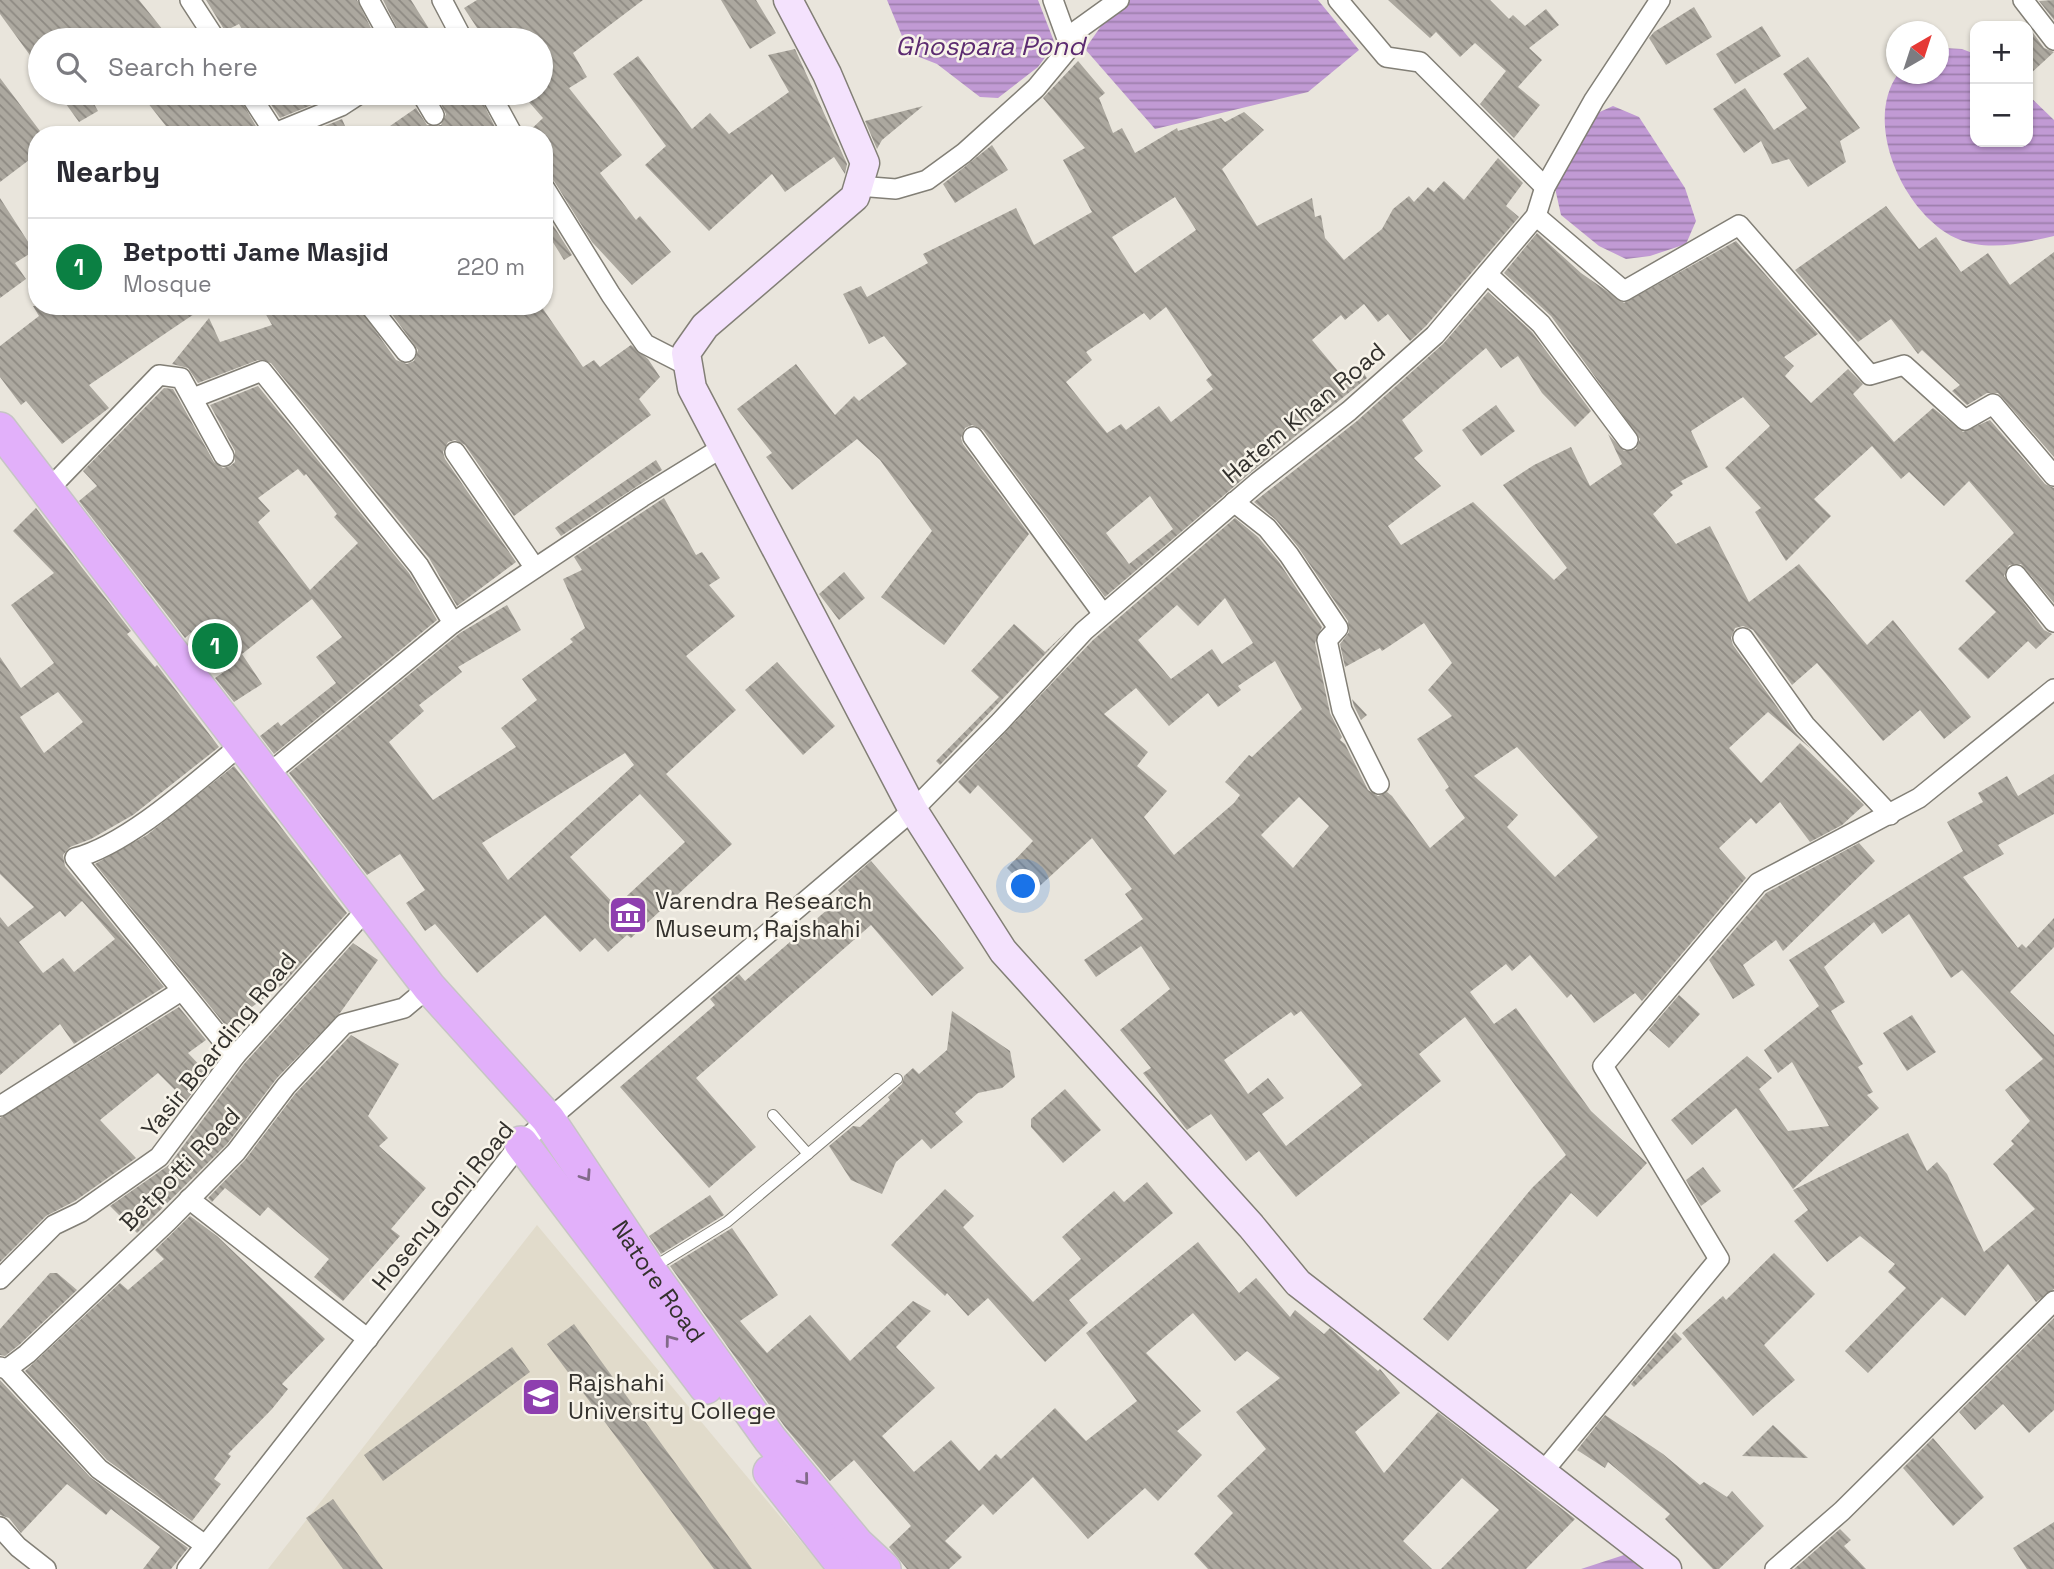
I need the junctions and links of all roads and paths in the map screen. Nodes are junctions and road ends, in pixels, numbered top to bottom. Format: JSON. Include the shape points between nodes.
{"nodes":[{"id":1,"x":190,"y":0,"type":"edge"},
{"id":2,"x":369,"y":0,"type":"edge"},
{"id":3,"x":442,"y":0,"type":"edge"},
{"id":4,"x":788,"y":0,"type":"edge"},
{"id":5,"x":1053,"y":0,"type":"edge"},
{"id":6,"x":1119,"y":0,"type":"edge"},
{"id":7,"x":1338,"y":0,"type":"edge"},
{"id":8,"x":1660,"y":0,"type":"edge"},
{"id":9,"x":2023,"y":0,"type":"edge"},
{"id":10,"x":208,"y":28,"type":"edge"},
{"id":11,"x":384,"y":28,"type":"edge"},
{"id":12,"x":457,"y":28,"type":"edge"},
{"id":13,"x":2054,"y":40,"type":"edge"},
{"id":14,"x":1070,"y":47,"type":"junction"},
{"id":15,"x":257,"y":105,"type":"edge"},
{"id":16,"x":343,"y":105,"type":"edge"},
{"id":17,"x":428,"y":105,"type":"edge"},
{"id":18,"x":497,"y":105,"type":"edge"},
{"id":19,"x":434,"y":115,"type":"dead end"},
{"id":20,"x":270,"y":126,"type":"edge"},
{"id":21,"x":294,"y":126,"type":"edge"},
{"id":22,"x":508,"y":126,"type":"edge"},
{"id":23,"x":858,"y":186,"type":"junction"},
{"id":24,"x":1545,"y":187,"type":"junction"},
{"id":25,"x":553,"y":202,"type":"edge"},
{"id":26,"x":1536,"y":216,"type":"junction"},
{"id":27,"x":1487,"y":274,"type":"junction"},
{"id":28,"x":377,"y":315,"type":"edge"},
{"id":29,"x":406,"y":352,"type":"dead end"},
{"id":30,"x":688,"y":366,"type":"junction"},
{"id":31,"x":193,"y":398,"type":"junction"},
{"id":32,"x":0,"y":429,"type":"edge"},
{"id":33,"x":973,"y":437,"type":"dead end"},
{"id":34,"x":1628,"y":440,"type":"dead end"},
{"id":35,"x":723,"y":447,"type":"junction"},
{"id":36,"x":455,"y":452,"type":"dead end"},
{"id":37,"x":224,"y":456,"type":"dead end"},
{"id":38,"x":2054,"y":476,"type":"edge"},
{"id":39,"x":48,"y":491,"type":"junction"},
{"id":40,"x":1234,"y":502,"type":"junction"},
{"id":41,"x":535,"y":568,"type":"junction"},
{"id":42,"x":2016,"y":575,"type":"dead end"},
{"id":43,"x":1103,"y":614,"type":"junction"},
{"id":44,"x":2054,"y":622,"type":"edge"},
{"id":45,"x":453,"y":623,"type":"junction"},
{"id":46,"x":1743,"y":638,"type":"dead end"},
{"id":47,"x":2054,"y":689,"type":"edge"},
{"id":48,"x":242,"y":744,"type":"junction"},
{"id":49,"x":266,"y":776,"type":"junction"},
{"id":50,"x":1380,"y":784,"type":"dead end"},
{"id":51,"x":913,"y":810,"type":"junction"},
{"id":52,"x":1890,"y":815,"type":"junction"},
{"id":53,"x":368,"y":908,"type":"junction"},
{"id":54,"x":429,"y":987,"type":"junction"},
{"id":55,"x":181,"y":991,"type":"junction"},
{"id":56,"x":235,"y":1056,"type":"junction"},
{"id":57,"x":897,"y":1079,"type":"dead end"},
{"id":58,"x":0,"y":1106,"type":"edge"},
{"id":59,"x":774,"y":1115,"type":"dead end"},
{"id":60,"x":548,"y":1119,"type":"junction"},
{"id":61,"x":521,"y":1143,"type":"junction"},
{"id":62,"x":808,"y":1154,"type":"junction"},
{"id":63,"x":189,"y":1199,"type":"junction"},
{"id":64,"x":649,"y":1270,"type":"junction"},
{"id":65,"x":0,"y":1279,"type":"edge"},
{"id":66,"x":2054,"y":1301,"type":"edge"},
{"id":67,"x":368,"y":1339,"type":"junction"},
{"id":68,"x":4,"y":1368,"type":"edge"},
{"id":69,"x":1542,"y":1473,"type":"junction"},
{"id":70,"x":0,"y":1527,"type":"edge"},
{"id":71,"x":205,"y":1545,"type":"junction"},
{"id":72,"x":46,"y":1569,"type":"edge"},
{"id":73,"x":187,"y":1569,"type":"edge"},
{"id":74,"x":846,"y":1569,"type":"edge"},
{"id":75,"x":884,"y":1569,"type":"edge"},
{"id":76,"x":1667,"y":1569,"type":"edge"},
{"id":77,"x":1775,"y":1569,"type":"edge"}],
"edges":[{"from":1,"to":10,"type":"street"},
{"from":2,"to":11,"type":"street"},
{"from":3,"to":12,"type":"street"},
{"from":4,"to":23,"type":"main road","via":[[827,74],[865,163]]},
{"from":5,"to":14,"type":"street"},
{"from":6,"to":14,"type":"street","via":[[1076,31]]},
{"from":7,"to":24,"type":"street","via":[[1386,57],[1420,62]]},
{"from":8,"to":24,"type":"street","name":"Hatem Khan Road","via":[[1594,100]]},
{"from":9,"to":13,"type":"street"},
{"from":14,"to":23,"type":"street","via":[[1036,88],[927,180],[896,189]]},
{"from":15,"to":20,"type":"street"},
{"from":16,"to":21,"type":"street"},
{"from":17,"to":19,"type":"street"},
{"from":18,"to":22,"type":"street"},
{"from":23,"to":30,"type":"main road","via":[[855,197],[705,326],[686,353]]},
{"from":24,"to":26,"type":"street","name":"Hatem Khan Road"},
{"from":25,"to":30,"type":"street","via":[[645,344]]},
{"from":26,"to":27,"type":"street","name":"Hatem Khan Road"},
{"from":26,"to":38,"type":"street","via":[[1624,291],[1739,225],[1870,375],[1904,365],[1965,419],[1993,404]]},
{"from":27,"to":34,"type":"street","via":[[1541,324]]},
{"from":27,"to":40,"type":"street","name":"Hatem Khan Road","via":[[1435,335]]},
{"from":28,"to":29,"type":"street"},
{"from":30,"to":35,"type":"main road","via":[[692,388]]},
{"from":31,"to":37,"type":"street"},
{"from":31,"to":39,"type":"street","via":[[181,378],[159,375]]},
{"from":31,"to":45,"type":"street","via":[[262,370],[419,566]]},
{"from":32,"to":39,"type":"highway","name":"Natore Road"},
{"from":33,"to":43,"type":"street"},
{"from":35,"to":41,"type":"street"},
{"from":35,"to":51,"type":"main road"},
{"from":36,"to":41,"type":"street"},
{"from":39,"to":48,"type":"highway","name":"Natore Road"},
{"from":40,"to":43,"type":"street","name":"Hatem Khan Road"},
{"from":40,"to":50,"type":"street","via":[[1267,528],[1338,628],[1327,640],[1342,710]]},
{"from":41,"to":45,"type":"street"},
{"from":42,"to":44,"type":"street"},
{"from":43,"to":51,"type":"street","name":"Hatem Khan Road"},
{"from":45,"to":49,"type":"street"},
{"from":46,"to":52,"type":"street","via":[[1805,725]]},
{"from":47,"to":52,"type":"street","via":[[1919,799]]},
{"from":48,"to":49,"type":"highway","name":"Natore Road"},
{"from":48,"to":55,"type":"street","via":[[148,819],[92,854],[75,858]]},
{"from":49,"to":53,"type":"highway","name":"Natore Road"},
{"from":51,"to":60,"type":"street","name":"Hoseny Gonj Road"},
{"from":51,"to":69,"type":"main road","via":[[1003,951],[1298,1283]]},
{"from":52,"to":69,"type":"street","via":[[1758,883],[1603,1066],[1718,1259]]},
{"from":53,"to":54,"type":"highway","name":"Natore Road"},
{"from":53,"to":56,"type":"street","name":"Yasir Boarding Road"},
{"from":54,"to":60,"type":"highway","name":"Natore Road"},
{"from":54,"to":63,"type":"street","name":"Betpotti Road","via":[[404,1008],[344,1024],[286,1086],[236,1152]]},
{"from":55,"to":56,"type":"street"},
{"from":55,"to":58,"type":"street"},
{"from":56,"to":65,"type":"street","name":"Yasir Boarding Road","via":[[159,1157],[81,1213],[54,1225]]},
{"from":57,"to":62,"type":"lane"},
{"from":59,"to":62,"type":"lane"},
{"from":60,"to":61,"type":"street","name":"Hoseny Gonj Road"},
{"from":60,"to":64,"type":"highway","name":"Natore Road","one_way":true},
{"from":61,"to":67,"type":"street","name":"Hoseny Gonj Road"},
{"from":74,"to":61,"type":"highway","one_way":true},
{"from":62,"to":64,"type":"lane","via":[[727,1222]]},
{"from":63,"to":67,"type":"street"},
{"from":63,"to":68,"type":"street","name":"Betpotti Road","via":[[58,1325]]},
{"from":64,"to":75,"type":"highway","name":"Natore Road","one_way":true,"via":[[770,1439],[857,1544]]},
{"from":66,"to":77,"type":"street","via":[[1842,1511]]},
{"from":67,"to":71,"type":"street","name":"Hoseny Gonj Road"},
{"from":68,"to":71,"type":"street","via":[[99,1469]]},
{"from":69,"to":76,"type":"main road"},
{"from":70,"to":72,"type":"street"},
{"from":71,"to":73,"type":"street","name":"Hoseny Gonj Road"}]}
